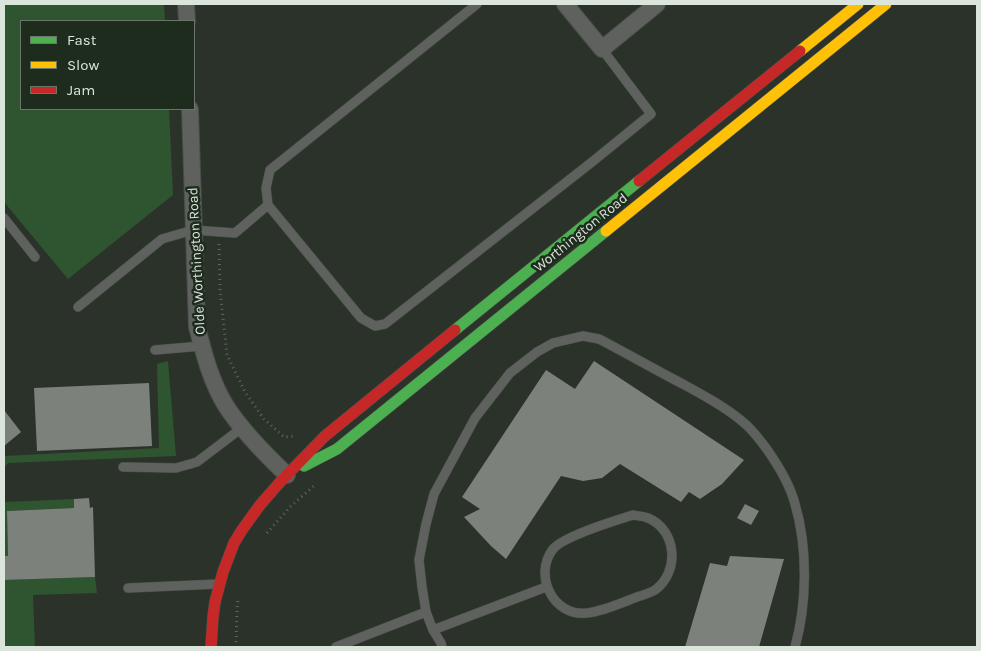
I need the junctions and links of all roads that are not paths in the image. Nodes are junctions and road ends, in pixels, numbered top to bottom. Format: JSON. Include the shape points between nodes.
{"nodes":[{"id":1,"x":186,"y":4,"type":"edge"},
{"id":2,"x":477,"y":4,"type":"edge"},
{"id":3,"x":566,"y":4,"type":"edge"},
{"id":4,"x":656,"y":4,"type":"edge"},
{"id":5,"x":858,"y":4,"type":"edge"},
{"id":6,"x":886,"y":4,"type":"edge"},
{"id":7,"x":187,"y":20,"type":"edge"},
{"id":8,"x":602,"y":49,"type":"junction"},
{"id":9,"x":190,"y":110,"type":"edge"},
{"id":10,"x":268,"y":205,"type":"junction"},
{"id":11,"x":4,"y":218,"type":"edge"},
{"id":12,"x":193,"y":230,"type":"junction"},
{"id":13,"x":35,"y":257,"type":"dead end"},
{"id":14,"x":78,"y":307,"type":"dead end"},
{"id":15,"x":202,"y":346,"type":"junction"},
{"id":16,"x":155,"y":350,"type":"dead end"},
{"id":17,"x":242,"y":427,"type":"junction"},
{"id":18,"x":123,"y":467,"type":"dead end"},
{"id":19,"x":287,"y":475,"type":"junction"},
{"id":20,"x":218,"y":584,"type":"junction"},
{"id":21,"x":546,"y":587,"type":"junction"},
{"id":22,"x":128,"y":588,"type":"dead end"},
{"id":23,"x":426,"y":612,"type":"junction"},
{"id":24,"x":433,"y":630,"type":"junction"},
{"id":25,"x":441,"y":645,"type":"edge"},
{"id":26,"x":211,"y":647,"type":"edge"},
{"id":27,"x":336,"y":647,"type":"edge"},
{"id":28,"x":431,"y":647,"type":"edge"},
{"id":29,"x":795,"y":647,"type":"edge"}],
"edges":[{"from":1,"to":7,"type":"street"},
{"from":2,"to":10,"type":"lane","via":[[270,170],[266,188]]},
{"from":3,"to":8,"type":"street"},
{"from":4,"to":8,"type":"street"},
{"from":5,"to":19,"type":"street","name":"Worthington Road","via":[[325,436]]},
{"from":6,"to":19,"type":"street","name":"Worthington Road","via":[[337,450]]},
{"from":8,"to":10,"type":"lane","via":[[651,114],[385,324],[375,326],[361,318]]},
{"from":9,"to":12,"type":"street","name":"Olde Worthington Road"},
{"from":10,"to":12,"type":"lane","via":[[235,232]]},
{"from":11,"to":13,"type":"lane"},
{"from":12,"to":14,"type":"lane","via":[[162,239]]},
{"from":12,"to":15,"type":"street","name":"Olde Worthington Road","via":[[197,327]]},
{"from":15,"to":16,"type":"lane"},
{"from":15,"to":17,"type":"street","name":"Olde Worthington Road","via":[[226,406]]},
{"from":17,"to":18,"type":"lane","via":[[197,462],[176,468]]},
{"from":17,"to":19,"type":"street","name":"Olde Worthington Road"},
{"from":19,"to":20,"type":"street","name":"Worthington Road","via":[[242,531]]},
{"from":20,"to":22,"type":"lane"},
{"from":20,"to":26,"type":"street","name":"Worthington Road"},
{"from":21,"to":21,"type":"lane","via":[[566,610],[581,614],[596,612],[654,590],[665,580],[671,566],[672,551],[668,537],[647,517],[633,515],[563,540],[547,561]]},
{"from":21,"to":24,"type":"lane"},
{"from":23,"to":24,"type":"lane"},
{"from":23,"to":27,"type":"lane"},
{"from":23,"to":29,"type":"lane","via":[[420,560],[426,524],[434,494],[475,418],[510,373],[537,352],[553,343],[583,336],[599,339],[710,399],[743,422],[772,456],[795,504],[802,537],[802,609]]},
{"from":24,"to":25,"type":"lane"},
{"from":25,"to":28,"type":"lane"}]}
